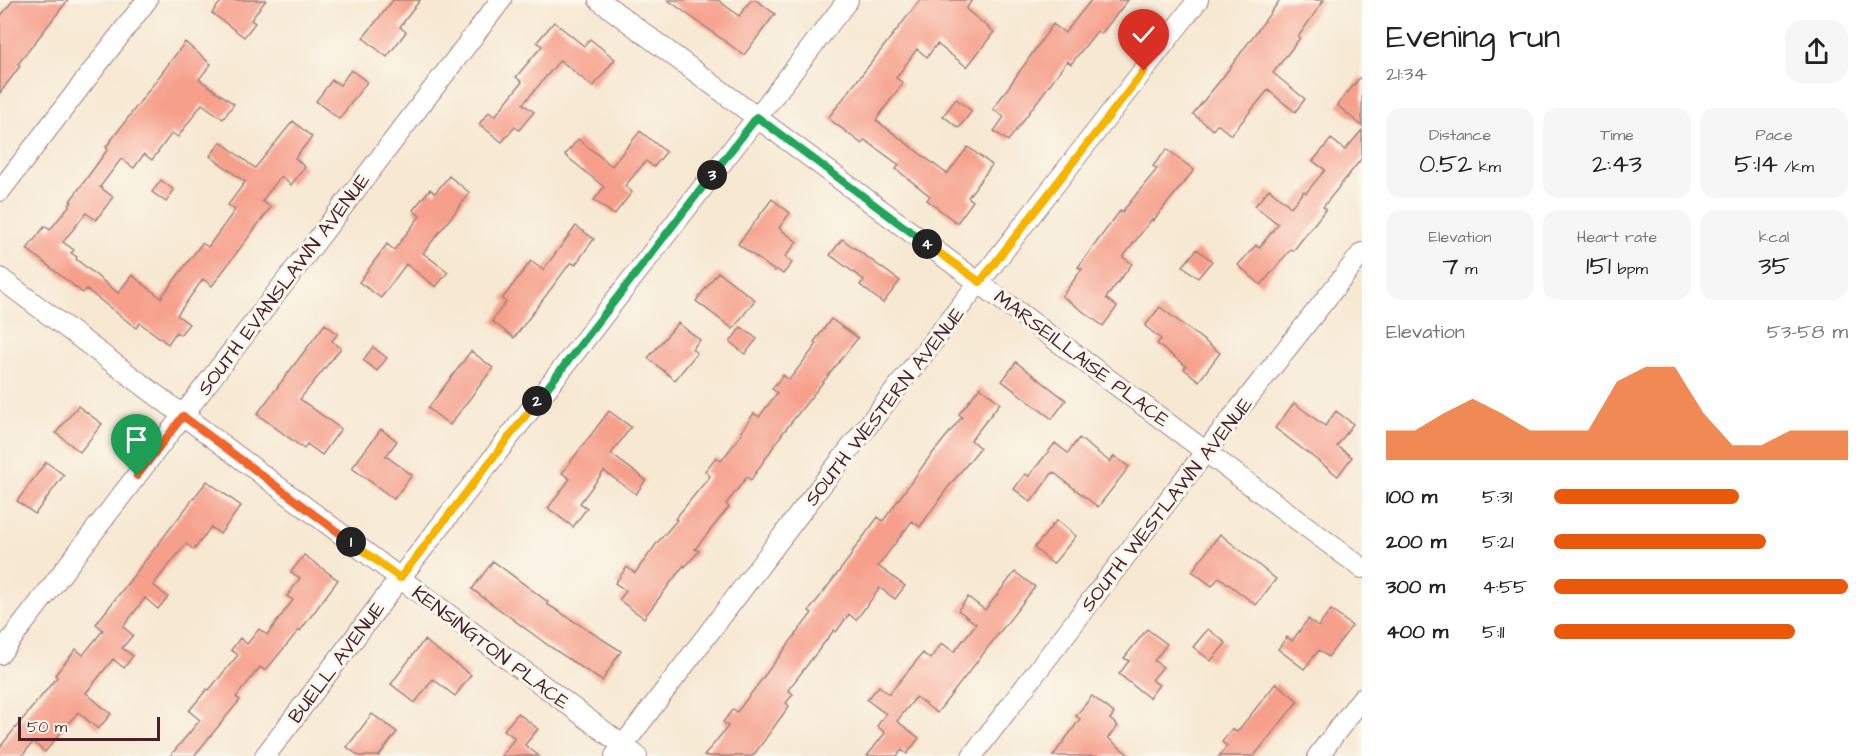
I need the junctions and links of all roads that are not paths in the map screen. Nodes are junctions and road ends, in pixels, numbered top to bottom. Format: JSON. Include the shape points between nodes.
{"nodes":[{"id":1,"x":147,"y":0,"type":"edge"},
{"id":2,"x":501,"y":0,"type":"edge"},
{"id":3,"x":599,"y":0,"type":"edge"},
{"id":4,"x":848,"y":0,"type":"edge"},
{"id":5,"x":1198,"y":0,"type":"edge"},
{"id":6,"x":757,"y":117,"type":"junction"},
{"id":7,"x":0,"y":191,"type":"edge"},
{"id":8,"x":1362,"y":253,"type":"edge"},
{"id":9,"x":0,"y":278,"type":"edge"},
{"id":10,"x":980,"y":282,"type":"junction"},
{"id":11,"x":183,"y":416,"type":"junction"},
{"id":12,"x":1206,"y":451,"type":"junction"},
{"id":13,"x":1362,"y":568,"type":"edge"},
{"id":14,"x":400,"y":578,"type":"junction"},
{"id":15,"x":0,"y":654,"type":"edge"},
{"id":16,"x":1362,"y":699,"type":"edge"},
{"id":17,"x":625,"y":752,"type":"edge"},
{"id":18,"x":265,"y":756,"type":"edge"},
{"id":19,"x":972,"y":756,"type":"edge"},
{"id":20,"x":1318,"y":756,"type":"edge"}],
"edges":[{"from":1,"to":7,"type":"street"},
{"from":2,"to":11,"type":"street","name":"SOUTH EVANSLAWN AVENUE"},
{"from":3,"to":6,"type":"street","name":"MARSEILLAISE PLACE"},
{"from":4,"to":6,"type":"street","name":"BUELL AVENUE"},
{"from":5,"to":10,"type":"street","name":"SOUTH WESTERN AVENUE"},
{"from":6,"to":10,"type":"street","name":"MARSEILLAISE PLACE"},
{"from":6,"to":14,"type":"street","name":"BUELL AVENUE"},
{"from":8,"to":12,"type":"street","name":"SOUTH WESTLAWN AVENUE"},
{"from":9,"to":11,"type":"street","name":"KENSINGTON PLACE"},
{"from":10,"to":12,"type":"street","name":"MARSEILLAISE PLACE"},
{"from":10,"to":17,"type":"street","name":"SOUTH WESTERN AVENUE","via":[[800,513]]},
{"from":11,"to":14,"type":"street","name":"KENSINGTON PLACE"},
{"from":11,"to":15,"type":"street","name":"SOUTH EVANSLAWN AVENUE"},
{"from":12,"to":13,"type":"street","name":"MARSEILLAISE PLACE"},
{"from":12,"to":19,"type":"street","name":"SOUTH WESTLAWN AVENUE"},
{"from":14,"to":17,"type":"street","name":"KENSINGTON PLACE"},
{"from":14,"to":18,"type":"street","name":"BUELL AVENUE"},
{"from":16,"to":20,"type":"street"}]}
